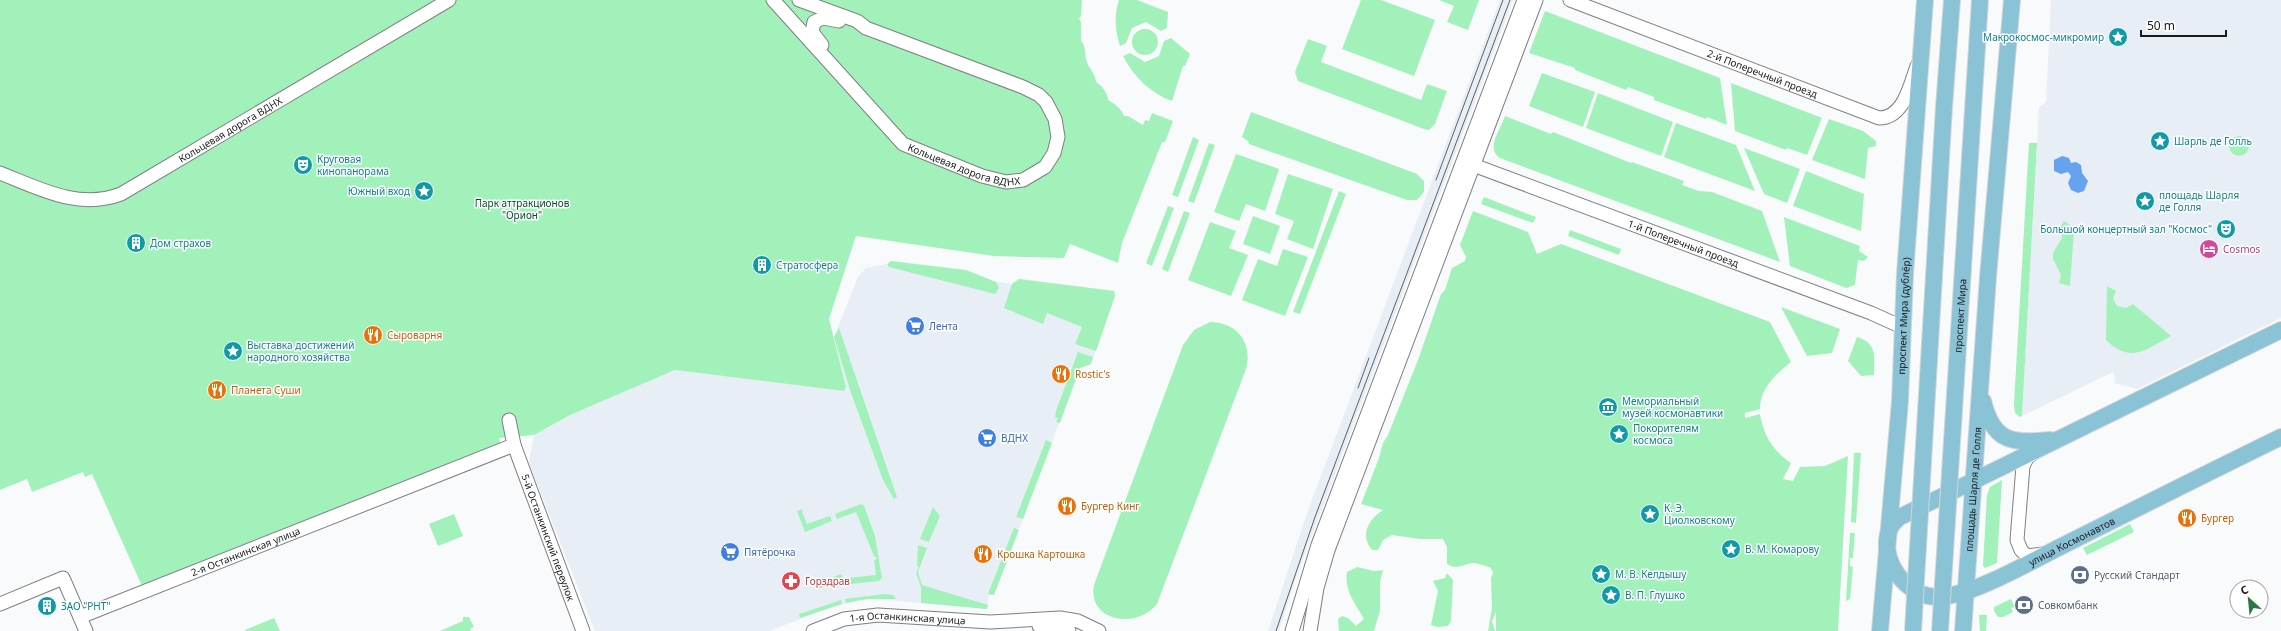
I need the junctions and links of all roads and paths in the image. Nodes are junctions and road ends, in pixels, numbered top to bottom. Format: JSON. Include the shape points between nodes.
{"nodes":[{"id":1,"x":449,"y":0,"type":"edge"},
{"id":2,"x":773,"y":0,"type":"edge"},
{"id":3,"x":799,"y":0,"type":"edge"},
{"id":4,"x":1524,"y":0,"type":"edge"},
{"id":5,"x":1536,"y":0,"type":"edge"},
{"id":6,"x":1570,"y":0,"type":"edge"},
{"id":7,"x":1925,"y":0,"type":"edge"},
{"id":8,"x":1929,"y":0,"type":"edge"},
{"id":9,"x":1952,"y":0,"type":"edge"},
{"id":10,"x":1980,"y":0,"type":"edge"},
{"id":11,"x":2010,"y":0,"type":"edge"},
{"id":12,"x":1924,"y":26,"type":"junction"},
{"id":13,"x":866,"y":28,"type":"junction"},
{"id":14,"x":1922,"y":55,"type":"junction"},
{"id":15,"x":841,"y":72,"type":"junction"},
{"id":16,"x":1469,"y":164,"type":"junction"},
{"id":17,"x":0,"y":173,"type":"edge"},
{"id":18,"x":1902,"y":327,"type":"junction"},
{"id":19,"x":2281,"y":330,"type":"edge"},
{"id":20,"x":1980,"y":388,"type":"junction"},
{"id":21,"x":509,"y":420,"type":"dead end"},
{"id":22,"x":2281,"y":437,"type":"edge"},
{"id":23,"x":2060,"y":440,"type":"junction"},
{"id":24,"x":514,"y":445,"type":"junction"},
{"id":25,"x":2033,"y":453,"type":"junction"},
{"id":26,"x":1973,"y":482,"type":"junction"},
{"id":27,"x":1887,"y":537,"type":"junction"},
{"id":28,"x":2047,"y":553,"type":"junction"},
{"id":29,"x":1966,"y":591,"type":"junction"},
{"id":30,"x":0,"y":604,"type":"edge"},
{"id":31,"x":80,"y":617,"type":"junction"},
{"id":32,"x":1015,"y":622,"type":"junction"},
{"id":33,"x":1294,"y":628,"type":"edge"},
{"id":34,"x":86,"y":631,"type":"edge"},
{"id":35,"x":583,"y":631,"type":"edge"},
{"id":36,"x":812,"y":631,"type":"edge"},
{"id":37,"x":1069,"y":631,"type":"edge"},
{"id":38,"x":1099,"y":631,"type":"edge"},
{"id":39,"x":1310,"y":631,"type":"edge"},
{"id":40,"x":1880,"y":631,"type":"edge"},
{"id":41,"x":1913,"y":631,"type":"edge"},
{"id":42,"x":1940,"y":631,"type":"edge"},
{"id":43,"x":1963,"y":631,"type":"edge"}],
"edges":[{"from":1,"to":17,"type":"street","name":"Кольцевая дорога ВДНХ","via":[[121,194],[100,200],[77,200]]},
{"from":2,"to":15,"type":"street","name":"Кольцевая дорога ВДНХ","via":[[831,65]]},
{"from":3,"to":13,"type":"street","name":"Кольцевая дорога ВДНХ","via":[[857,21]]},
{"from":4,"to":16,"type":"street"},
{"from":5,"to":16,"type":"street"},
{"from":6,"to":14,"type":"street","name":"2-й Поперечный проезд","via":[[1880,118],[1888,118],[1901,105]]},
{"from":7,"to":12,"type":"main road","name":"проспект Мира (дублёр)"},
{"from":8,"to":12,"type":"main road"},
{"from":9,"to":41,"type":"main road","bridge":true},
{"from":10,"to":42,"type":"main road","name":"проспект Мира","bridge":true},
{"from":11,"to":20,"type":"main road"},
{"from":12,"to":14,"type":"main road","name":"проспект Мира (дублёр)"},
{"from":13,"to":15,"type":"street","via":[[854,27],[829,18],[814,22],[814,36]]},
{"from":13,"to":15,"type":"street","name":"Кольцевая дорога ВДНХ","via":[[1039,95],[1051,110],[1057,128],[1056,145],[1050,161],[1031,177],[1006,182],[982,176],[914,149],[898,139]]},
{"from":14,"to":18,"type":"main road","name":"проспект Мира (дублёр)"},
{"from":16,"to":18,"type":"street","name":"1-й Поперечный проезд","via":[[1871,313]]},
{"from":16,"to":33,"type":"street","via":[[1318,546]]},
{"from":16,"to":39,"type":"street","via":[[1324,563]]},
{"from":18,"to":27,"type":"main road","name":"проспект Мира (дублёр)","via":[[1900,401]]},
{"from":19,"to":23,"type":"main road"},
{"from":20,"to":23,"type":"main road","via":[[1989,421],[1997,433],[2013,441]]},
{"from":20,"to":26,"type":"main road","name":"площадь Шарля де Голля"},
{"from":21,"to":24,"type":"street","name":"5-й Останкинский переулок"},
{"from":22,"to":28,"type":"main road","name":"улица Космонавтов"},
{"from":23,"to":25,"type":"main road"},
{"from":24,"to":31,"type":"street","name":"2-я Останкинская улица"},
{"from":24,"to":35,"type":"street","name":"5-й Останкинский переулок"},
{"from":25,"to":26,"type":"main road"},
{"from":25,"to":28,"type":"street","via":[[2022,466],[2017,540],[2027,556]]},
{"from":26,"to":27,"type":"main road","via":[[1900,517],[1890,527]]},
{"from":26,"to":29,"type":"main road","name":"площадь Шарля де Голля"},
{"from":27,"to":29,"type":"main road","name":"улица Космонавтов","via":[[1893,567],[1910,587],[1936,597]]},
{"from":27,"to":40,"type":"main road","name":"проспект Мира (дублёр)"},
{"from":28,"to":29,"type":"main road","name":"улица Космонавтов"},
{"from":29,"to":43,"type":"main road"},
{"from":30,"to":31,"type":"street","via":[[63,578]]},
{"from":31,"to":34,"type":"street"},
{"from":32,"to":36,"type":"street","name":"1-я Останкинская улица","via":[[878,615],[844,619]]},
{"from":32,"to":37,"type":"street","via":[[1058,627]]},
{"from":32,"to":38,"type":"street","name":"1-я Останкинская улица","via":[[1060,618]]}]}
